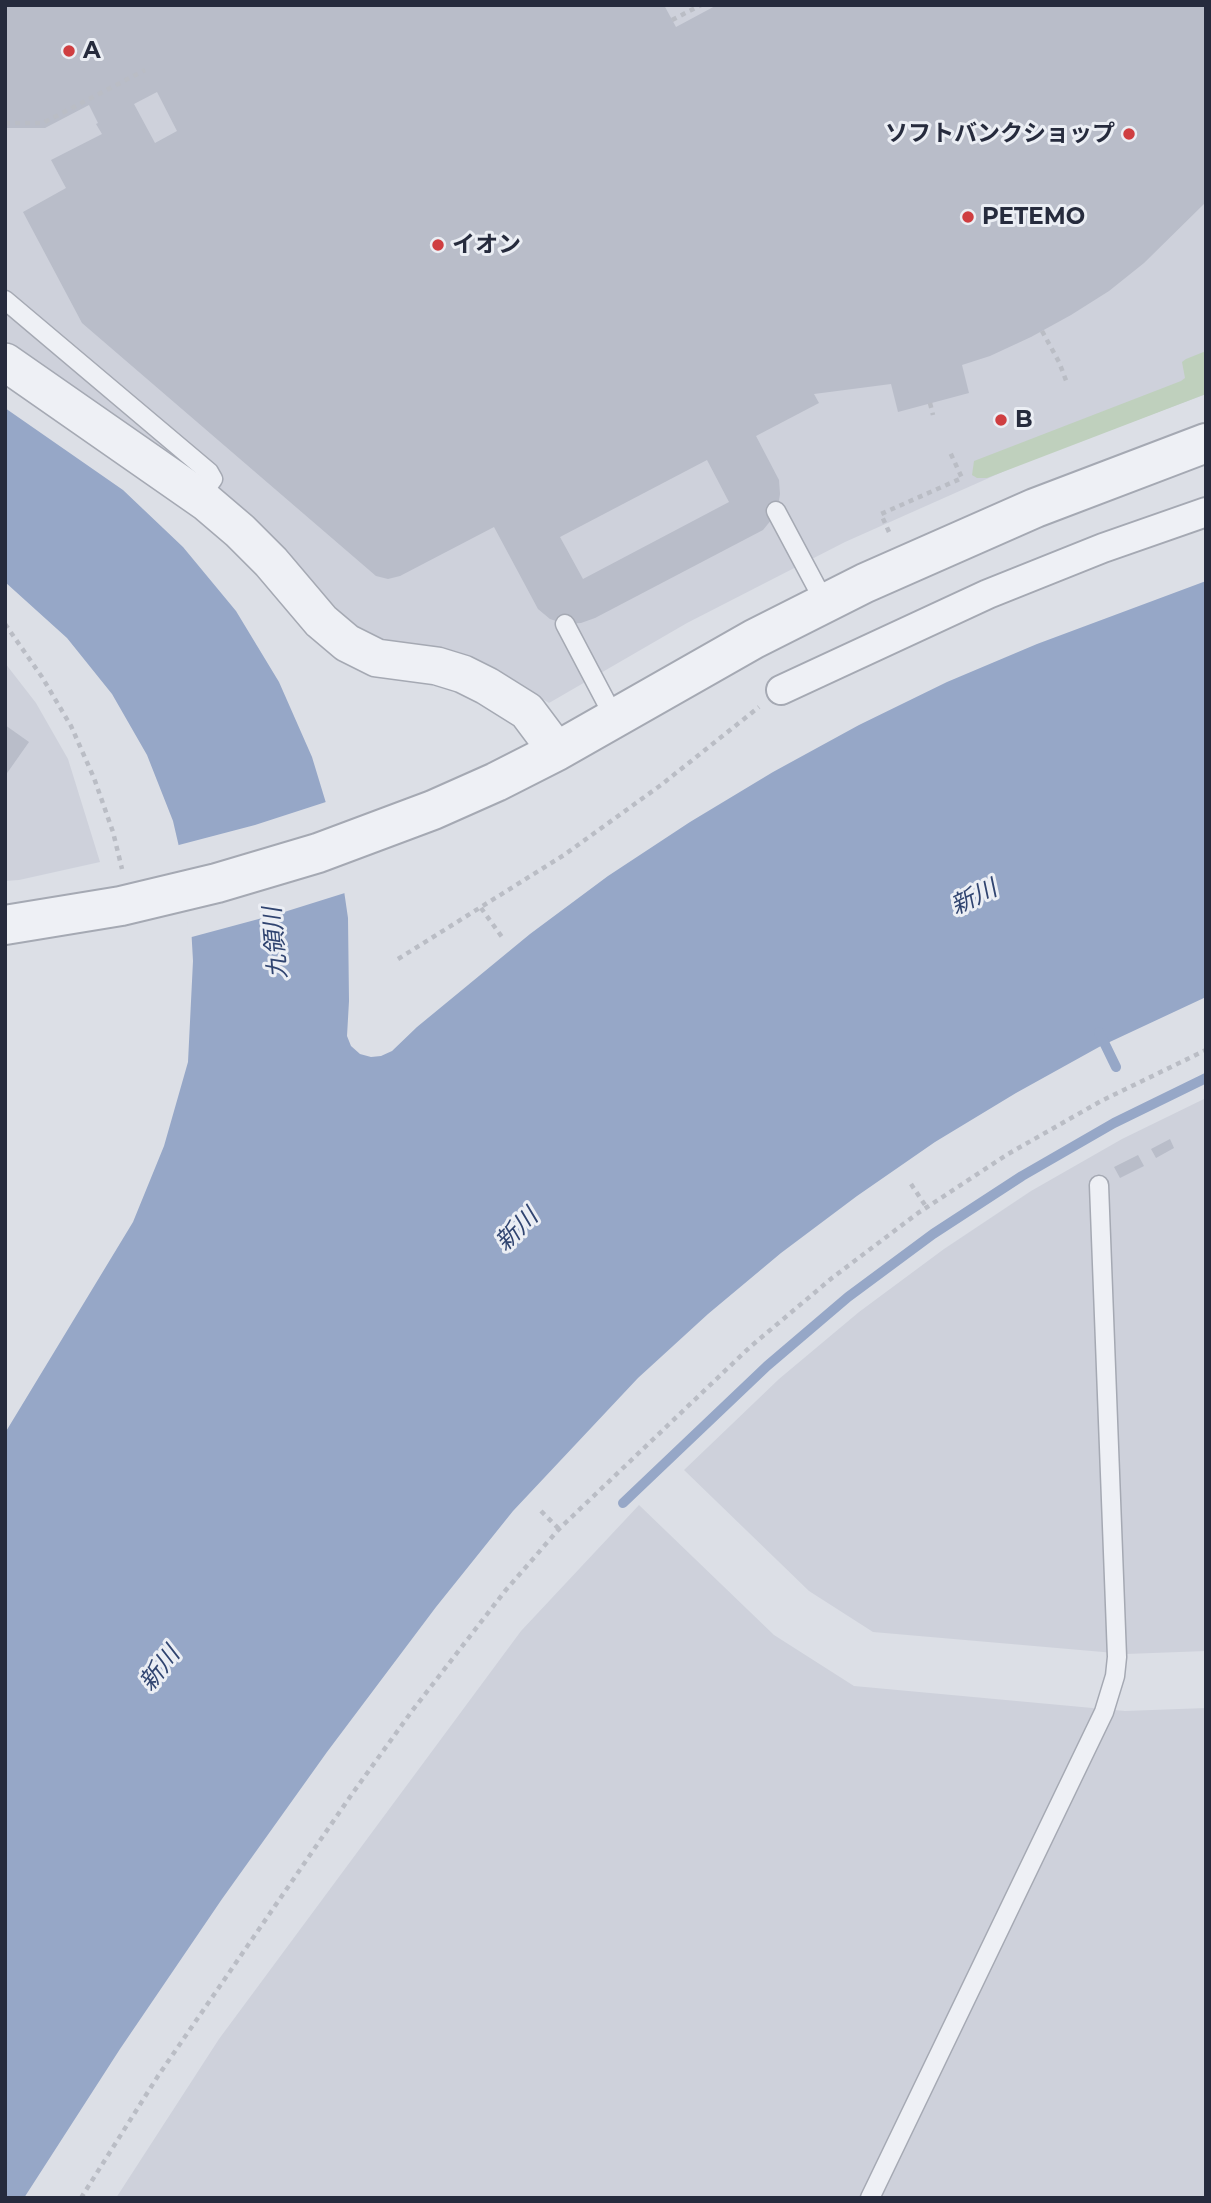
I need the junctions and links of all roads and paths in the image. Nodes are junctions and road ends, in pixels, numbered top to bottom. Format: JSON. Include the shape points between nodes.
{"nodes":[{"id":1,"x":701,"y":5,"type":"edge"},
{"id":2,"x":672,"y":20,"type":"dead end"},
{"id":3,"x":145,"y":70,"type":"dead end"},
{"id":4,"x":5,"y":123,"type":"edge"},
{"id":5,"x":5,"y":300,"type":"edge"},
{"id":6,"x":1042,"y":331,"type":"dead end"},
{"id":7,"x":5,"y":362,"type":"edge"},
{"id":8,"x":1067,"y":383,"type":"dead end"},
{"id":9,"x":930,"y":403,"type":"dead end"},
{"id":10,"x":933,"y":415,"type":"dead end"},
{"id":11,"x":1206,"y":443,"type":"edge"},
{"id":12,"x":949,"y":450,"type":"dead end"},
{"id":13,"x":200,"y":497,"type":"junction"},
{"id":14,"x":776,"y":511,"type":"dead end"},
{"id":15,"x":1206,"y":512,"type":"edge"},
{"id":16,"x":889,"y":533,"type":"dead end"},
{"id":17,"x":825,"y":603,"type":"junction"},
{"id":18,"x":5,"y":624,"type":"edge"},
{"id":19,"x":565,"y":624,"type":"dead end"},
{"id":20,"x":781,"y":690,"type":"joint"},
{"id":21,"x":615,"y":719,"type":"junction"},
{"id":22,"x":557,"y":751,"type":"junction"},
{"id":23,"x":122,"y":869,"type":"dead end"},
{"id":24,"x":481,"y":908,"type":"junction"},
{"id":25,"x":5,"y":925,"type":"edge"},
{"id":26,"x":502,"y":937,"type":"dead end"},
{"id":27,"x":398,"y":959,"type":"dead end"},
{"id":28,"x":1206,"y":1050,"type":"edge"},
{"id":29,"x":911,"y":1184,"type":"dead end"},
{"id":30,"x":1099,"y":1185,"type":"dead end"},
{"id":31,"x":927,"y":1208,"type":"junction"},
{"id":32,"x":541,"y":1511,"type":"dead end"},
{"id":33,"x":559,"y":1529,"type":"junction"},
{"id":34,"x":80,"y":2198,"type":"edge"},
{"id":35,"x":870,"y":2198,"type":"edge"}],
"edges":[{"from":1,"to":2,"type":"path"},
{"from":3,"to":4,"type":"path","via":[[43,123]]},
{"from":5,"to":13,"type":"lane","via":[[209,472],[213,479]]},
{"from":6,"to":8,"type":"path"},
{"from":7,"to":13,"type":"street"},
{"from":9,"to":10,"type":"path"},
{"from":11,"to":17,"type":"street","via":[[1001,522]]},
{"from":12,"to":16,"type":"path","via":[[962,478],[881,514]]},
{"from":13,"to":22,"type":"street","via":[[240,531],[346,643],[377,658],[437,666],[487,686],[527,711]]},
{"from":14,"to":17,"type":"lane"},
{"from":15,"to":20,"type":"street","via":[[988,594]]},
{"from":17,"to":21,"type":"street"},
{"from":18,"to":23,"type":"path","via":[[71,726],[94,778]]},
{"from":19,"to":21,"type":"lane"},
{"from":20,"to":24,"type":"path","via":[[613,821]]},
{"from":21,"to":22,"type":"street"},
{"from":22,"to":25,"type":"street","via":[[368,836],[268,869],[166,896]]},
{"from":24,"to":26,"type":"path"},
{"from":24,"to":27,"type":"path"},
{"from":28,"to":31,"type":"path","via":[[1101,1101],[1008,1154]]},
{"from":29,"to":31,"type":"path"},
{"from":30,"to":35,"type":"lane","via":[[1115,1676],[1104,1712]]},
{"from":31,"to":33,"type":"path","via":[[832,1278],[750,1347]]},
{"from":32,"to":33,"type":"path"},
{"from":33,"to":34,"type":"path","via":[[505,1591],[352,1794]]}]}
